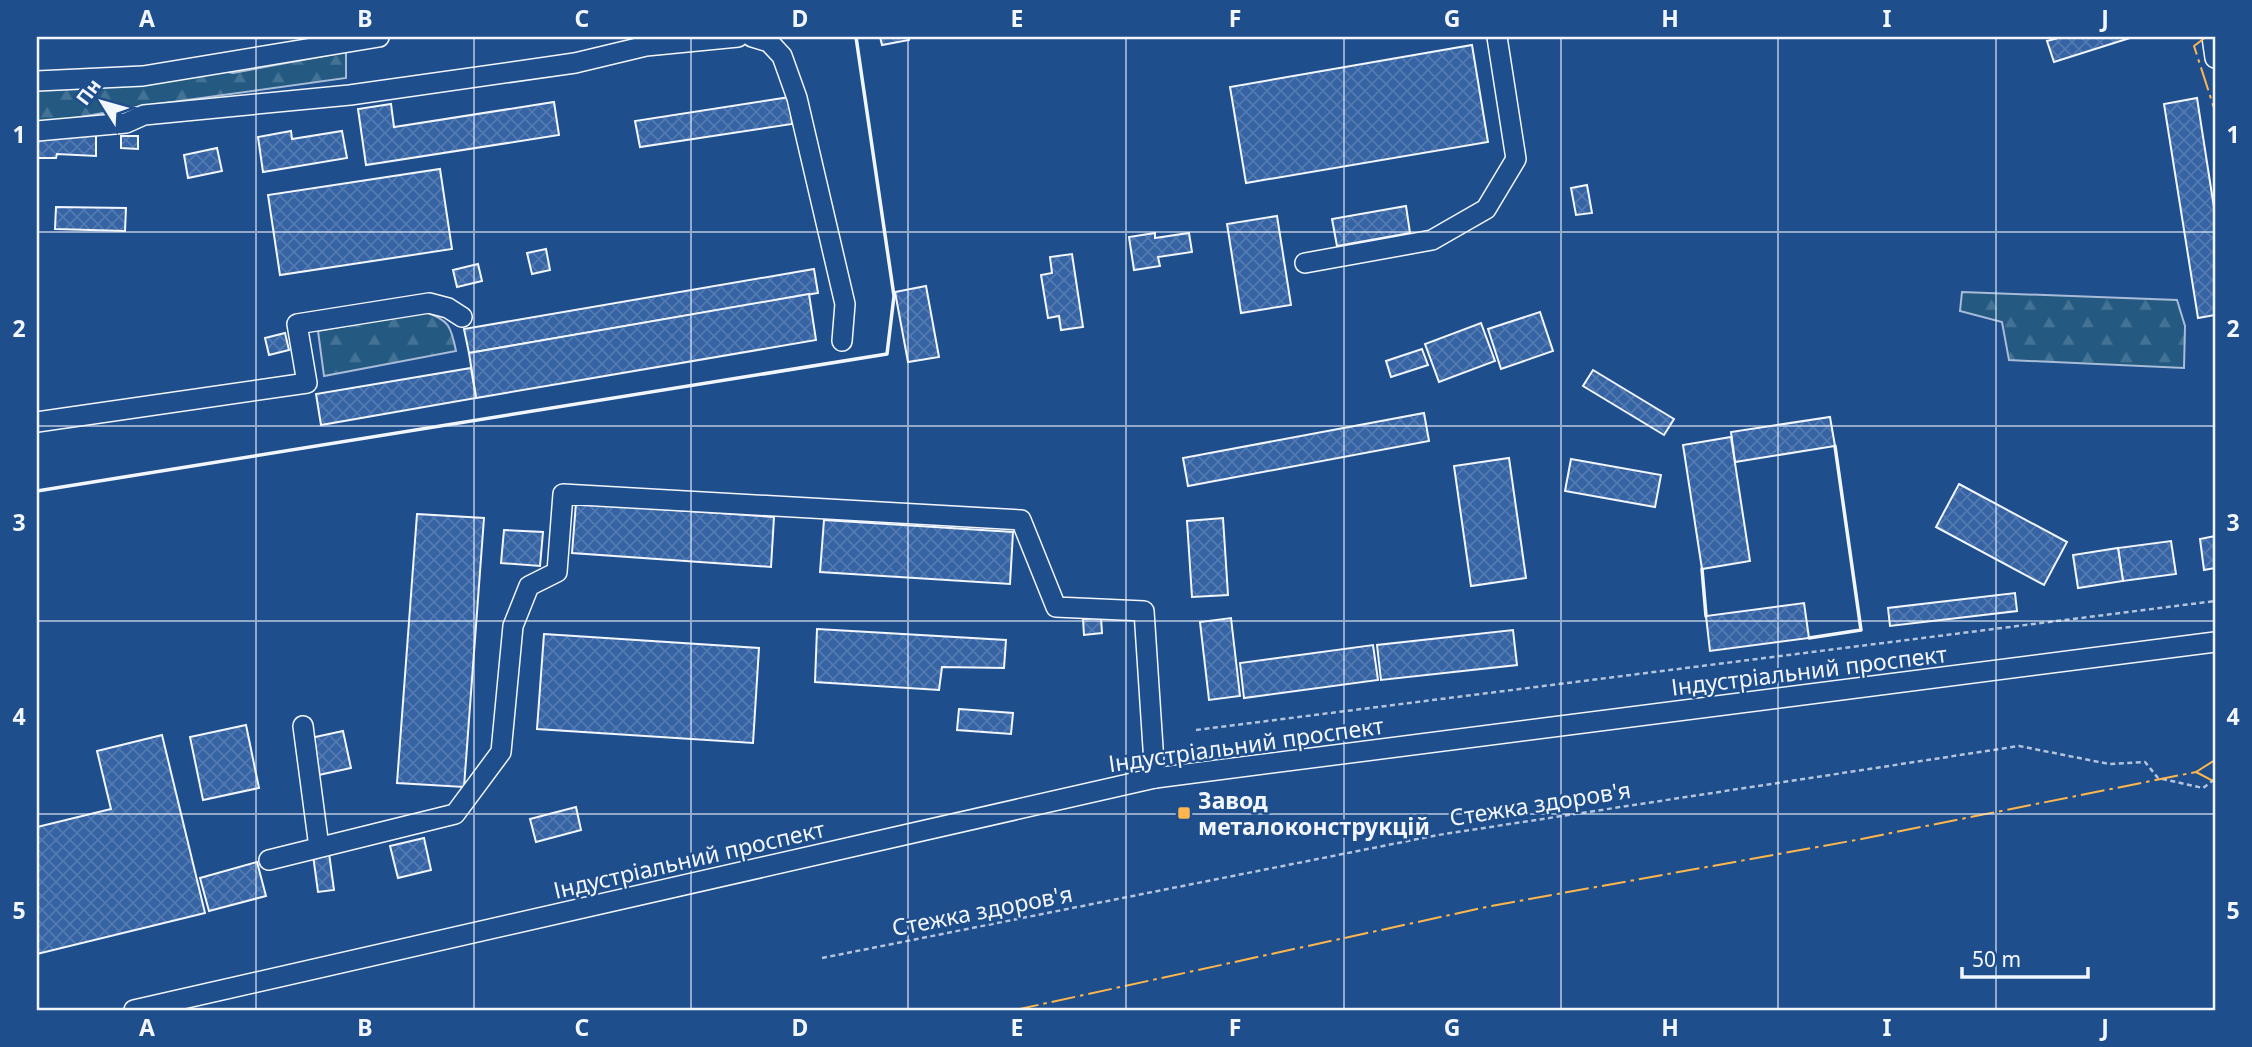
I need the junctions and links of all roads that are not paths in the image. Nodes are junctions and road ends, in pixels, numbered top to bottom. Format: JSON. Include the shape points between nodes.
{"nodes":[{"id":1,"x":379,"y":37,"type":"edge"},
{"id":2,"x":737,"y":37,"type":"edge"},
{"id":3,"x":752,"y":37,"type":"edge"},
{"id":4,"x":1497,"y":37,"type":"edge"},
{"id":5,"x":2212,"y":37,"type":"edge"},
{"id":6,"x":2215,"y":58,"type":"edge"},
{"id":7,"x":37,"y":81,"type":"edge"},
{"id":8,"x":37,"y":131,"type":"edge"},
{"id":9,"x":1305,"y":263,"type":"dead end"},
{"id":10,"x":462,"y":317,"type":"dead end"},
{"id":11,"x":842,"y":341,"type":"dead end"},
{"id":12,"x":37,"y":422,"type":"edge"},
{"id":13,"x":2215,"y":642,"type":"edge"},
{"id":14,"x":303,"y":726,"type":"dead end"},
{"id":15,"x":1155,"y":778,"type":"junction"},
{"id":16,"x":319,"y":847,"type":"junction"},
{"id":17,"x":269,"y":860,"type":"dead end"},
{"id":18,"x":134,"y":1010,"type":"edge"}],
"edges":[{"from":1,"to":7,"type":"street","via":[[143,76]]},
{"from":2,"to":8,"type":"street","via":[[646,46],[575,63],[350,95],[144,115],[126,123]]},
{"from":3,"to":11,"type":"street","via":[[769,42],[782,56],[797,98],[845,304]]},
{"from":4,"to":9,"type":"street","via":[[1516,159],[1486,209],[1432,240]]},
{"from":5,"to":6,"type":"street"},
{"from":10,"to":12,"type":"street","via":[[429,303],[297,324],[307,383]]},
{"from":13,"to":15,"type":"street","name":"Індустріальний проспект"},
{"from":14,"to":16,"type":"street"},
{"from":15,"to":16,"type":"street","via":[[1144,611],[1056,607],[1021,520],[563,494],[557,572],[529,586],[513,626],[501,752],[455,814]]},
{"from":15,"to":18,"type":"street","name":"Індустріальний проспект"},
{"from":16,"to":17,"type":"street"}]}
